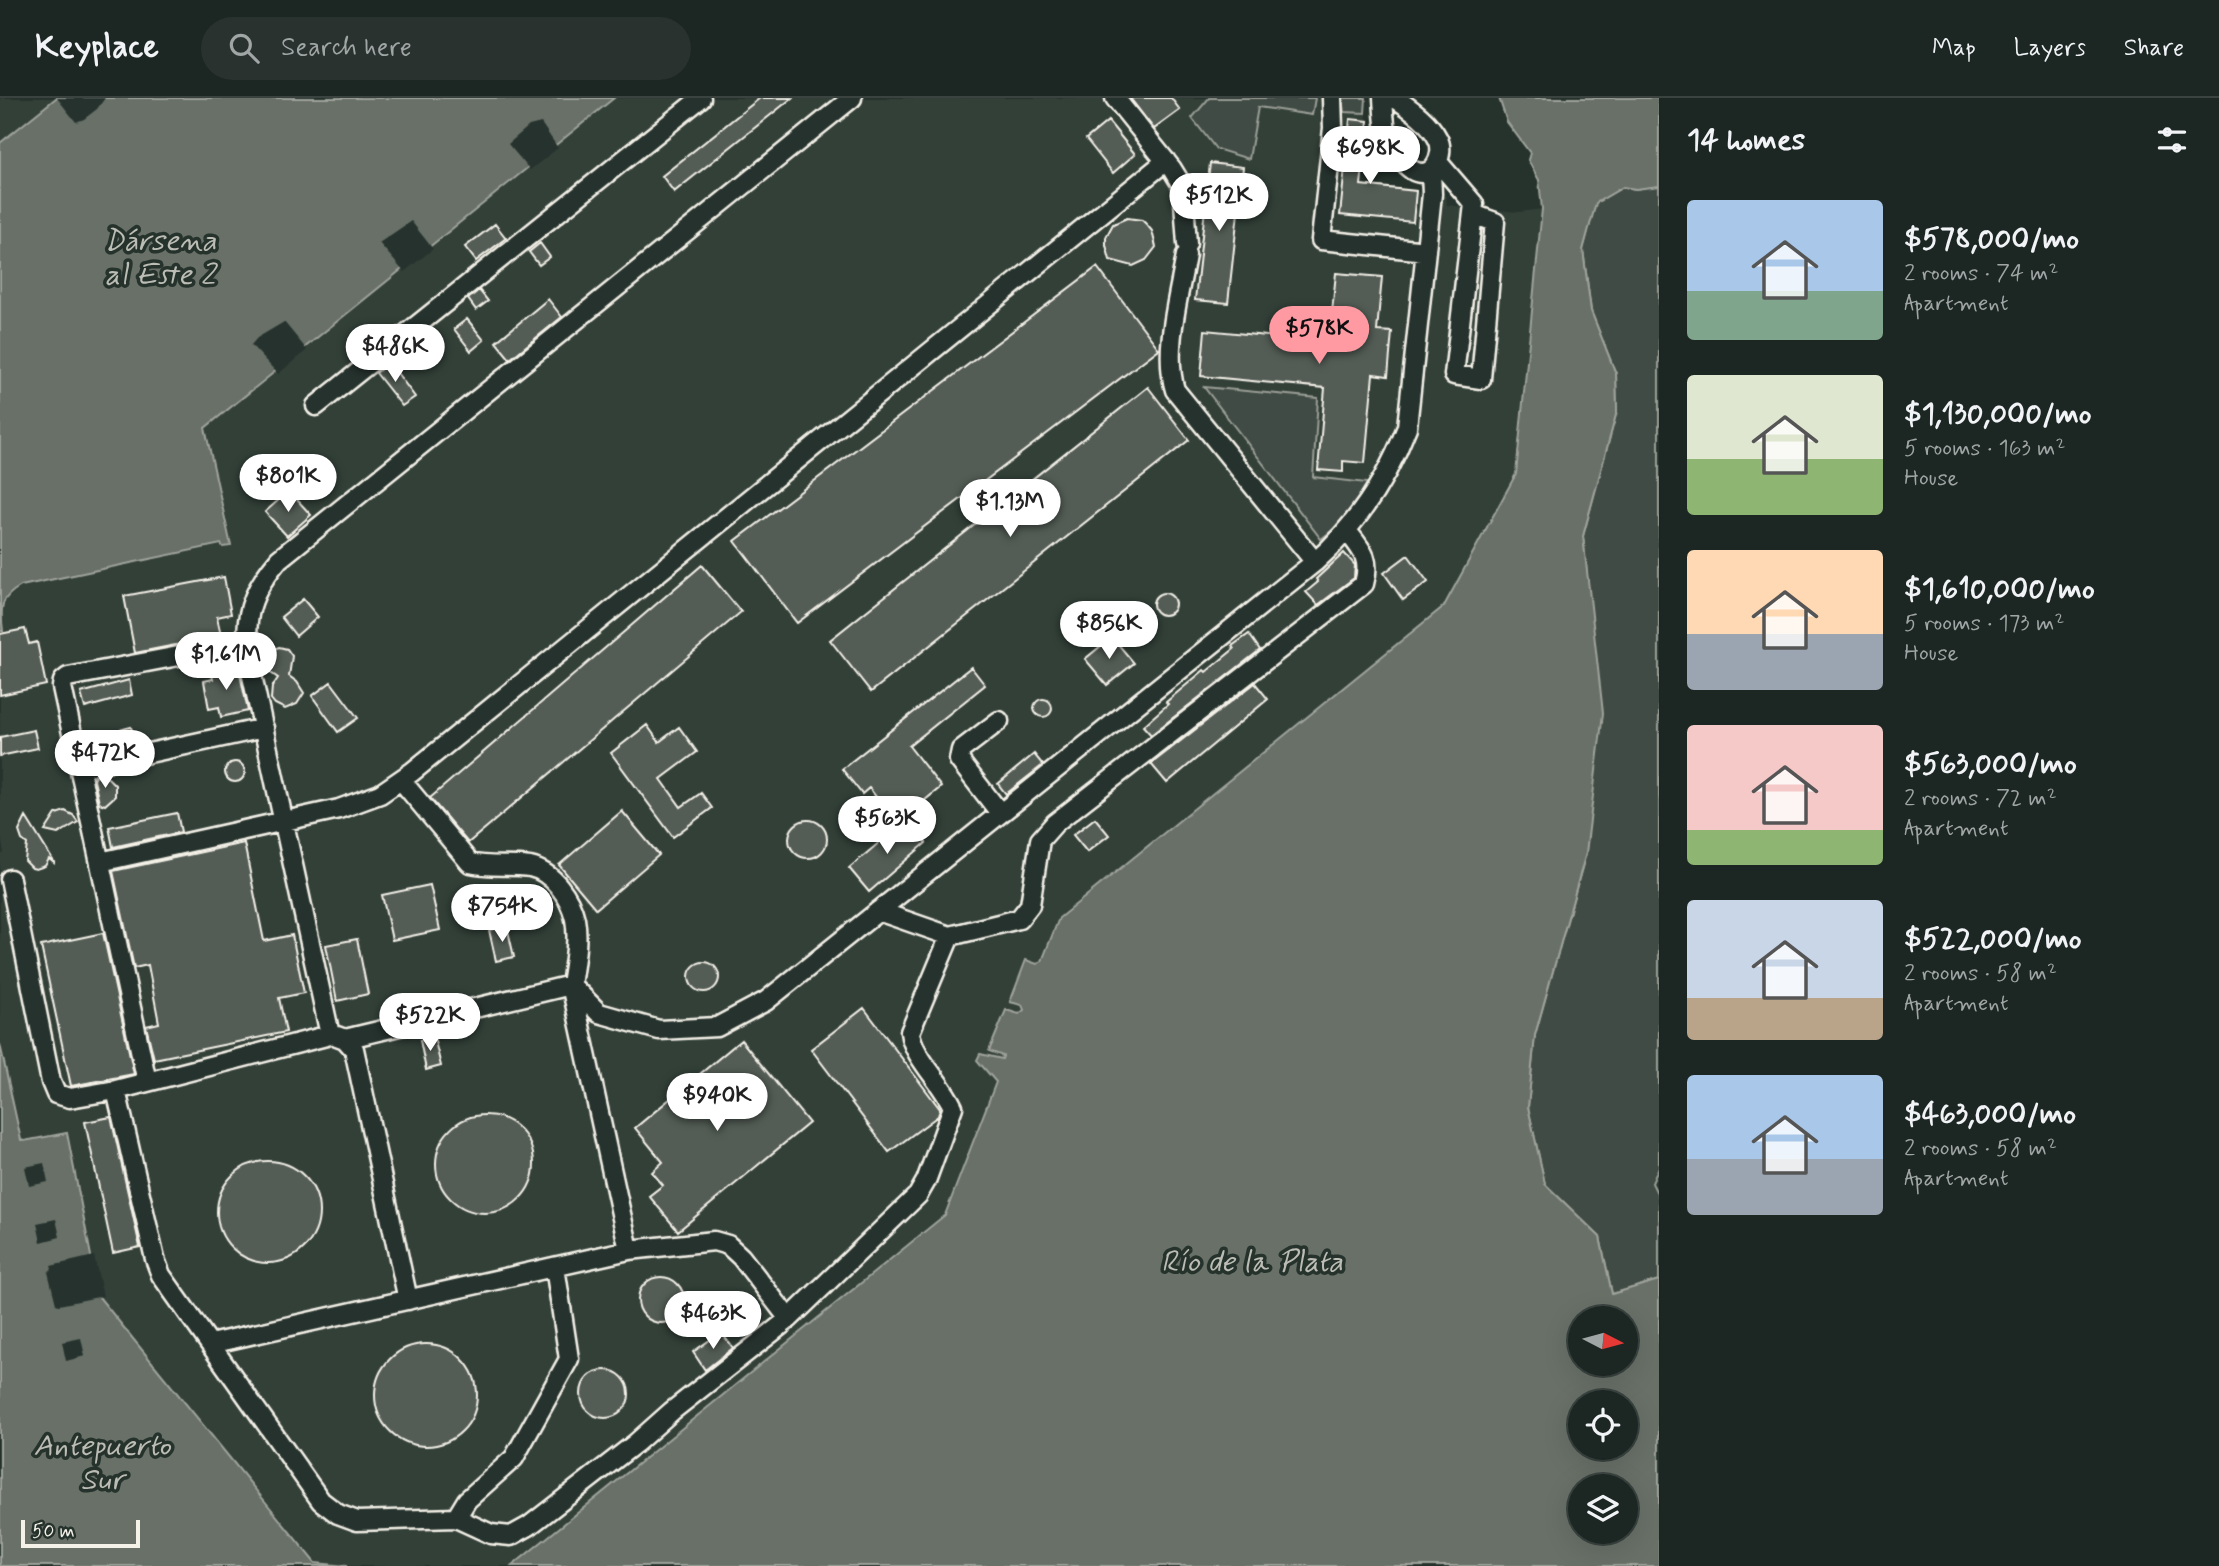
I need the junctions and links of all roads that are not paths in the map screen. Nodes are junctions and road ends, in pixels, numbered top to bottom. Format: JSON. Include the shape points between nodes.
{"nodes":[{"id":1,"x":701,"y":98,"type":"edge"},
{"id":2,"x":852,"y":98,"type":"edge"},
{"id":3,"x":1115,"y":98,"type":"edge"},
{"id":4,"x":1332,"y":98,"type":"edge"},
{"id":5,"x":1382,"y":98,"type":"edge"},
{"id":6,"x":1395,"y":98,"type":"edge"},
{"id":7,"x":1166,"y":161,"type":"junction"},
{"id":8,"x":1434,"y":166,"type":"junction"},
{"id":9,"x":1473,"y":214,"type":"junction"},
{"id":10,"x":1426,"y":251,"type":"junction"},
{"id":11,"x":316,"y":406,"type":"dead end"},
{"id":12,"x":1347,"y":531,"type":"junction"},
{"id":13,"x":1315,"y":562,"type":"junction"},
{"id":14,"x":247,"y":643,"type":"junction"},
{"id":15,"x":999,"y":721,"type":"dead end"},
{"id":16,"x":264,"y":728,"type":"junction"},
{"id":17,"x":80,"y":768,"type":"junction"},
{"id":18,"x":401,"y":780,"type":"junction"},
{"id":19,"x":1000,"y":813,"type":"junction"},
{"id":20,"x":284,"y":821,"type":"junction"},
{"id":21,"x":100,"y":862,"type":"junction"},
{"id":22,"x":10,"y":879,"type":"dead end"},
{"id":23,"x":878,"y":911,"type":"junction"},
{"id":24,"x":950,"y":936,"type":"junction"},
{"id":25,"x":571,"y":985,"type":"junction"},
{"id":26,"x":337,"y":1037,"type":"junction"},
{"id":27,"x":147,"y":1082,"type":"junction"},
{"id":28,"x":116,"y":1090,"type":"junction"},
{"id":29,"x":629,"y":1250,"type":"junction"},
{"id":30,"x":555,"y":1267,"type":"junction"},
{"id":31,"x":408,"y":1300,"type":"junction"},
{"id":32,"x":789,"y":1319,"type":"junction"},
{"id":33,"x":210,"y":1344,"type":"junction"},
{"id":34,"x":456,"y":1518,"type":"junction"}],
"edges":[{"from":1,"to":11,"type":"street"},
{"from":2,"to":14,"type":"street","via":[[279,559],[260,584],[247,615]]},
{"from":3,"to":7,"type":"street"},
{"from":4,"to":10,"type":"street","via":[[1334,128],[1321,240]]},
{"from":5,"to":8,"type":"street","via":[[1390,141],[1410,169],[1421,173]]},
{"from":6,"to":8,"type":"street","via":[[1419,116],[1437,138],[1440,149]]},
{"from":7,"to":13,"type":"street","via":[[1182,187],[1186,249],[1170,353],[1175,390]]},
{"from":7,"to":18,"type":"street"},
{"from":8,"to":9,"type":"street","via":[[1474,204]]},
{"from":8,"to":10,"type":"street"},
{"from":9,"to":9,"type":"street","via":[[1454,375],[1481,379],[1495,222]]},
{"from":10,"to":12,"type":"street","via":[[1407,427],[1360,517]]},
{"from":12,"to":13,"type":"street"},
{"from":12,"to":24,"type":"street","via":[[1363,551],[1368,568],[1364,584],[1055,823],[1041,840],[1030,905],[1019,919]]},
{"from":13,"to":19,"type":"street"},
{"from":14,"to":16,"type":"street"},
{"from":14,"to":17,"type":"street","via":[[68,677],[62,687]]},
{"from":15,"to":19,"type":"street","via":[[961,750],[959,760]]},
{"from":16,"to":17,"type":"street"},
{"from":16,"to":20,"type":"street"},
{"from":17,"to":21,"type":"street"},
{"from":18,"to":20,"type":"street","via":[[380,794]]},
{"from":18,"to":25,"type":"street","via":[[470,863],[531,867],[548,874],[561,889],[575,918]]},
{"from":19,"to":23,"type":"street"},
{"from":20,"to":21,"type":"street"},
{"from":20,"to":26,"type":"street"},
{"from":21,"to":27,"type":"street"},
{"from":22,"to":28,"type":"street","via":[[56,1094],[70,1098]]},
{"from":23,"to":24,"type":"street"},
{"from":23,"to":25,"type":"street","via":[[766,1001],[717,1027],[659,1030],[599,1013]]},
{"from":24,"to":32,"type":"street","via":[[910,1032],[912,1046],[953,1107],[926,1181],[918,1195]]},
{"from":25,"to":26,"type":"street"},
{"from":25,"to":29,"type":"street"},
{"from":26,"to":27,"type":"street"},
{"from":26,"to":31,"type":"street","via":[[354,1049]]},
{"from":27,"to":28,"type":"street"},
{"from":28,"to":33,"type":"street","via":[[155,1259],[161,1275]]},
{"from":29,"to":30,"type":"street"},
{"from":29,"to":32,"type":"street","via":[[714,1241],[728,1245]]},
{"from":30,"to":31,"type":"street"},
{"from":30,"to":34,"type":"street","via":[[569,1359],[514,1458],[467,1500]]},
{"from":31,"to":33,"type":"street"},
{"from":32,"to":34,"type":"street","via":[[529,1525],[511,1535],[491,1534]]},
{"from":33,"to":34,"type":"street","via":[[321,1501],[338,1514],[357,1521]]}]}
